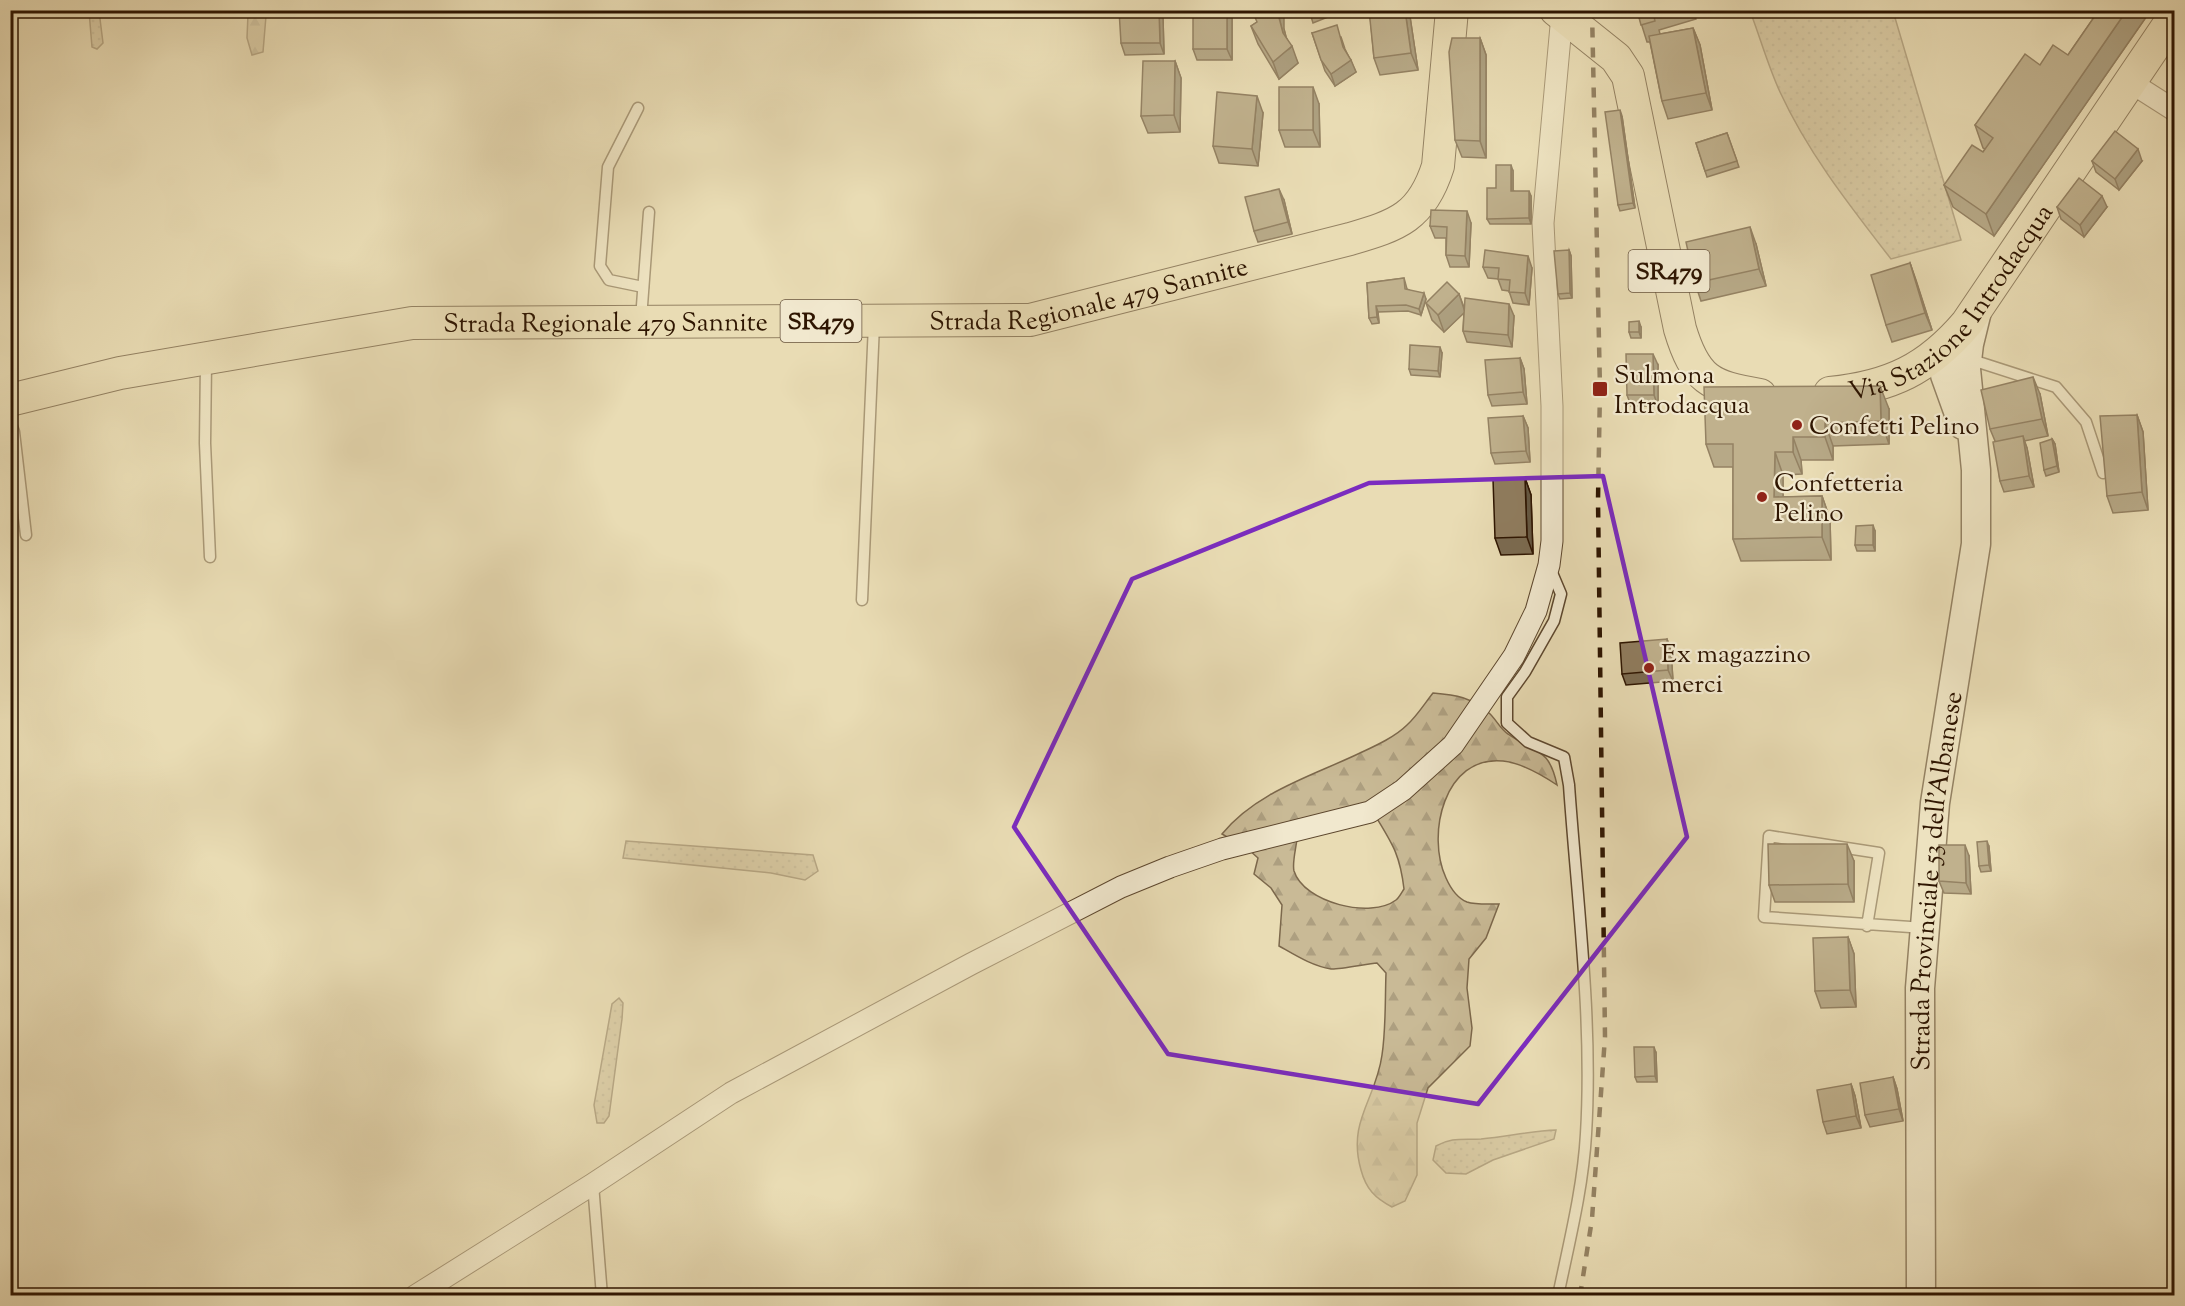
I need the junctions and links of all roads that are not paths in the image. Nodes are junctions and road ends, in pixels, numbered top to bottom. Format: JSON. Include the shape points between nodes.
{"nodes":[{"id":1,"x":1452,"y":10,"type":"edge"},
{"id":2,"x":1559,"y":13,"type":"edge"},
{"id":3,"x":2175,"y":17,"type":"edge"},
{"id":4,"x":2130,"y":82,"type":"junction"},
{"id":5,"x":638,"y":108,"type":"dead end"},
{"id":6,"x":2175,"y":110,"type":"edge"},
{"id":7,"x":649,"y":212,"type":"dead end"},
{"id":8,"x":643,"y":287,"type":"junction"},
{"id":9,"x":874,"y":321,"type":"junction"},
{"id":10,"x":641,"y":322,"type":"junction"},
{"id":11,"x":206,"y":358,"type":"junction"},
{"id":12,"x":1960,"y":364,"type":"junction"},
{"id":13,"x":1911,"y":372,"type":"junction"},
{"id":14,"x":10,"y":400,"type":"edge"},
{"id":15,"x":1957,"y":411,"type":"junction"},
{"id":16,"x":10,"y":421,"type":"edge"},
{"id":17,"x":1976,"y":470,"type":"junction"},
{"id":18,"x":2103,"y":473,"type":"edge"},
{"id":19,"x":26,"y":535,"type":"dead end"},
{"id":20,"x":210,"y":556,"type":"dead end"},
{"id":21,"x":1549,"y":565,"type":"junction"},
{"id":22,"x":862,"y":600,"type":"dead end"},
{"id":23,"x":1867,"y":926,"type":"junction"},
{"id":24,"x":1925,"y":928,"type":"junction"},
{"id":25,"x":593,"y":1184,"type":"junction"},
{"id":26,"x":415,"y":1296,"type":"edge"},
{"id":27,"x":602,"y":1296,"type":"edge"},
{"id":28,"x":1558,"y":1296,"type":"edge"},
{"id":29,"x":1921,"y":1296,"type":"edge"}],
"edges":[{"from":1,"to":9,"type":"main road","name":"Strada Regionale 479 Sannite","number":"SR479","via":[[1438,166],[1419,207],[1393,227],[1030,320]]},
{"from":2,"to":13,"type":"main road","name":"Via Stazione Introdacqua","number":"SR479","via":[[1616,58],[1628,76],[1680,329],[1698,371],[1720,388],[1760,395],[1860,389]]},
{"from":2,"to":21,"type":"street","via":[[1543,223],[1552,406]]},
{"from":3,"to":4,"type":"main road","name":"Via Stazione Introdacqua","number":"SR479"},
{"from":4,"to":6,"type":"street"},
{"from":4,"to":12,"type":"main road","name":"Via Stazione Introdacqua","number":"SR479","via":[[1978,308]]},
{"from":5,"to":8,"type":"lane","via":[[608,166],[600,266],[609,280]]},
{"from":7,"to":8,"type":"lane"},
{"from":8,"to":10,"type":"lane"},
{"from":9,"to":10,"type":"main road","name":"Strada Regionale 479 Sannite","number":"SR479"},
{"from":9,"to":22,"type":"lane"},
{"from":10,"to":11,"type":"main road","name":"Strada Regionale 479 Sannite","number":"SR479","via":[[412,323]]},
{"from":11,"to":14,"type":"main road","name":"Strada Regionale 479 Sannite","number":"SR479","via":[[120,373]]},
{"from":11,"to":20,"type":"lane"},
{"from":12,"to":13,"type":"main road","name":"Via Stazione Introdacqua","number":"SR479"},
{"from":12,"to":15,"type":"main road","name":"Strada Provinciale 53 dell'Albanese","via":[[1945,375]]},
{"from":12,"to":17,"type":"main road","name":"Strada Provinciale 53 dell'Albanese"},
{"from":12,"to":18,"type":"lane","via":[[2056,387],[2086,422]]},
{"from":13,"to":15,"type":"main road","name":"Strada Provinciale 53 dell'Albanese","via":[[1938,388]]},
{"from":15,"to":17,"type":"main road","name":"Strada Provinciale 53 dell'Albanese"},
{"from":16,"to":19,"type":"lane","via":[[15,432]]},
{"from":17,"to":24,"type":"main road","name":"Strada Provinciale 53 dell'Albanese","via":[[1976,544],[1935,803]]},
{"from":21,"to":25,"type":"street","via":[[1536,611],[1514,656],[1464,733],[1386,804],[1351,819],[1196,857],[1121,887],[731,1093]]},
{"from":21,"to":28,"type":"lane","via":[[1561,594],[1556,612],[1525,672],[1507,697],[1507,723],[1528,742],[1564,756],[1569,785],[1586,1026],[1586,1135]]},
{"from":23,"to":23,"type":"lane","via":[[1764,917],[1769,836],[1879,853]]},
{"from":23,"to":24,"type":"lane"},
{"from":24,"to":29,"type":"main road","name":"Strada Provinciale 53 dell'Albanese","via":[[1920,988]]},
{"from":25,"to":26,"type":"street"},
{"from":25,"to":27,"type":"lane"}]}
